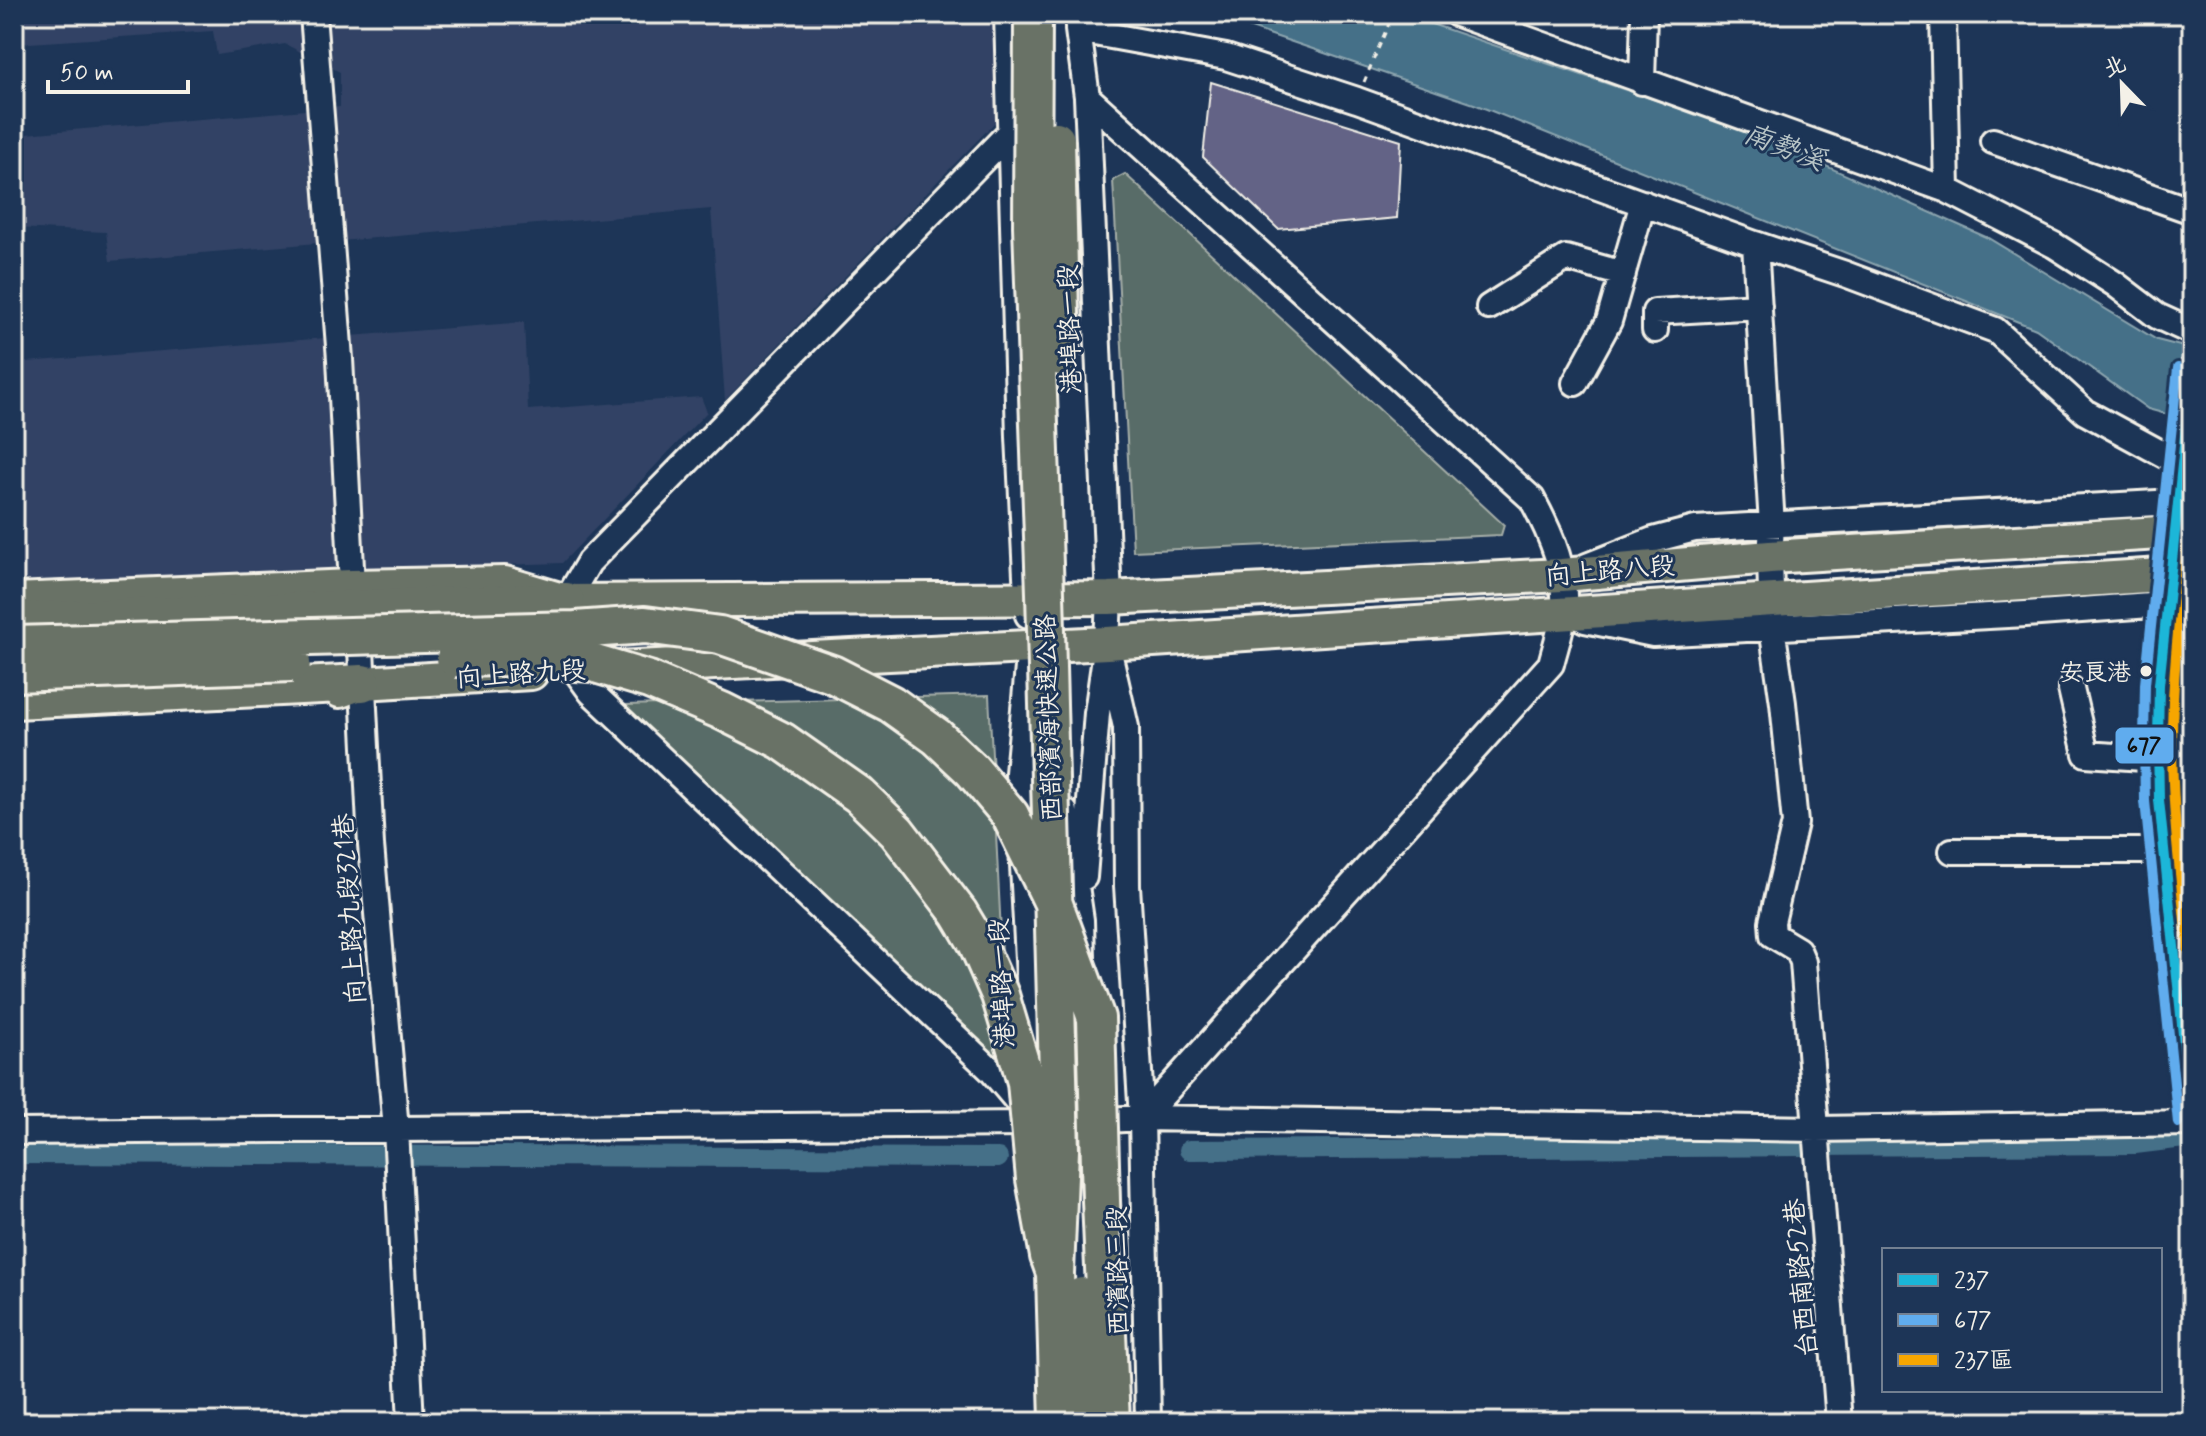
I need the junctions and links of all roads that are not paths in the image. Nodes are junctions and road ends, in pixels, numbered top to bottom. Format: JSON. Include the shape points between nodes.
{"nodes":[{"id":1,"x":313,"y":14,"type":"edge"},
{"id":2,"x":1457,"y":14,"type":"edge"},
{"id":3,"x":1644,"y":14,"type":"edge"},
{"id":4,"x":1943,"y":14,"type":"edge"},
{"id":5,"x":1008,"y":15,"type":"edge"},
{"id":6,"x":1065,"y":18,"type":"edge"},
{"id":7,"x":1642,"y":82,"type":"junction"},
{"id":8,"x":1087,"y":97,"type":"junction"},
{"id":9,"x":1009,"y":133,"type":"junction"},
{"id":10,"x":1993,"y":141,"type":"dead end"},
{"id":11,"x":1947,"y":190,"type":"junction"},
{"id":12,"x":1643,"y":203,"type":"junction"},
{"id":13,"x":2192,"y":211,"type":"edge"},
{"id":14,"x":1755,"y":244,"type":"junction"},
{"id":15,"x":1623,"y":274,"type":"junction"},
{"id":16,"x":1759,"y":306,"type":"junction"},
{"id":17,"x":1489,"y":307,"type":"dead end"},
{"id":18,"x":1655,"y":330,"type":"dead end"},
{"id":19,"x":2192,"y":332,"type":"edge"},
{"id":20,"x":2192,"y":369,"type":"edge"},
{"id":21,"x":1575,"y":383,"type":"dead end"},
{"id":22,"x":2187,"y":464,"type":"edge"},
{"id":23,"x":2185,"y":516,"type":"edge"},
{"id":24,"x":1771,"y":541,"type":"junction"},
{"id":25,"x":1562,"y":575,"type":"junction"},
{"id":26,"x":2177,"y":583,"type":"edge"},
{"id":27,"x":355,"y":598,"type":"junction"},
{"id":28,"x":1109,"y":598,"type":"junction"},
{"id":29,"x":1027,"y":599,"type":"junction"},
{"id":30,"x":14,"y":600,"type":"edge"},
{"id":31,"x":566,"y":601,"type":"junction"},
{"id":32,"x":2192,"y":602,"type":"edge"},
{"id":33,"x":1564,"y":613,"type":"junction"},
{"id":34,"x":1772,"y":613,"type":"junction"},
{"id":35,"x":14,"y":621,"type":"edge"},
{"id":36,"x":1107,"y":643,"type":"junction"},
{"id":37,"x":14,"y":645,"type":"edge"},
{"id":38,"x":1030,"y":646,"type":"junction"},
{"id":39,"x":360,"y":647,"type":"junction"},
{"id":40,"x":232,"y":648,"type":"junction"},
{"id":41,"x":14,"y":657,"type":"edge"},
{"id":42,"x":575,"y":670,"type":"junction"},
{"id":43,"x":14,"y":673,"type":"edge"},
{"id":44,"x":362,"y":683,"type":"junction"},
{"id":45,"x":2071,"y":689,"type":"dead end"},
{"id":46,"x":14,"y":700,"type":"edge"},
{"id":47,"x":14,"y":712,"type":"edge"},
{"id":48,"x":2158,"y":759,"type":"junction"},
{"id":49,"x":1952,"y":851,"type":"dead end"},
{"id":50,"x":2164,"y":851,"type":"junction"},
{"id":51,"x":1081,"y":920,"type":"junction"},
{"id":52,"x":1142,"y":1118,"type":"junction"},
{"id":53,"x":1089,"y":1122,"type":"junction"},
{"id":54,"x":2192,"y":1122,"type":"edge"},
{"id":55,"x":1036,"y":1124,"type":"junction"},
{"id":56,"x":396,"y":1129,"type":"junction"},
{"id":57,"x":14,"y":1132,"type":"edge"},
{"id":58,"x":1818,"y":1141,"type":"junction"},
{"id":59,"x":1055,"y":1273,"type":"junction"},
{"id":60,"x":411,"y":1422,"type":"edge"},
{"id":61,"x":1045,"y":1422,"type":"edge"},
{"id":62,"x":1059,"y":1422,"type":"edge"},
{"id":63,"x":1084,"y":1422,"type":"edge"},
{"id":64,"x":1098,"y":1422,"type":"edge"},
{"id":65,"x":1111,"y":1422,"type":"edge"},
{"id":66,"x":1148,"y":1422,"type":"edge"},
{"id":67,"x":1839,"y":1422,"type":"edge"}],
"edges":[{"from":1,"to":27,"type":"street","name":"向上路九段321巷"},
{"from":2,"to":7,"type":"street"},
{"from":3,"to":7,"type":"street"},
{"from":4,"to":11,"type":"street"},
{"from":5,"to":9,"type":"street","name":"港埠路一段"},
{"from":5,"to":59,"type":"highway","name":"西部濱海快速公路","bridge":true,"via":[[1032,226],[1060,1150]]},
{"from":6,"to":8,"type":"street","name":"港埠路一段"},
{"from":6,"to":9,"type":"street","via":[[1035,90]]},
{"from":6,"to":12,"type":"street","via":[[1226,57]]},
{"from":6,"to":63,"type":"highway","name":"西部濱海快速公路","bridge":true},
{"from":7,"to":11,"type":"street"},
{"from":8,"to":25,"type":"street","via":[[1532,499],[1550,532]]},
{"from":8,"to":28,"type":"street","name":"港埠路一段"},
{"from":9,"to":29,"type":"street","name":"港埠路一段"},
{"from":9,"to":31,"type":"street","via":[[589,562]]},
{"from":10,"to":13,"type":"street"},
{"from":11,"to":19,"type":"street","via":[[2054,245],[2157,316]]},
{"from":12,"to":14,"type":"street"},
{"from":12,"to":15,"type":"street"},
{"from":14,"to":16,"type":"street"},
{"from":14,"to":22,"type":"street","via":[[1995,330],[2085,412]]},
{"from":15,"to":17,"type":"street","via":[[1566,258]]},
{"from":15,"to":21,"type":"street","via":[[1609,321]]},
{"from":16,"to":18,"type":"street","via":[[1655,312]]},
{"from":16,"to":24,"type":"street"},
{"from":20,"to":22,"type":"street"},
{"from":22,"to":23,"type":"street"},
{"from":23,"to":24,"type":"main road","name":"向上路八段"},
{"from":23,"to":26,"type":"street"},
{"from":24,"to":25,"type":"main road","name":"向上路八段"},
{"from":24,"to":34,"type":"street"},
{"from":25,"to":28,"type":"main road","name":"向上路八段"},
{"from":25,"to":33,"type":"street"},
{"from":26,"to":32,"type":"street"},
{"from":26,"to":34,"type":"main road","name":"向上路八段"},
{"from":26,"to":48,"type":"street","via":[[2159,685]]},
{"from":27,"to":30,"type":"main road"},
{"from":27,"to":31,"type":"highway"},
{"from":27,"to":35,"type":"highway"},
{"from":27,"to":39,"type":"street","name":"向上路九段321巷"},
{"from":28,"to":29,"type":"main road","name":"向上路八段"},
{"from":28,"to":36,"type":"street","name":"港埠路一段"},
{"from":29,"to":31,"type":"main road"},
{"from":29,"to":38,"type":"street","name":"港埠路一段"},
{"from":31,"to":39,"type":"main road","via":[[509,625]]},
{"from":31,"to":42,"type":"street","via":[[559,633]]},
{"from":33,"to":34,"type":"main road","name":"向上路八段"},
{"from":33,"to":36,"type":"main road","name":"向上路八段"},
{"from":33,"to":52,"type":"street","via":[[1551,664]]},
{"from":34,"to":58,"type":"street","name":"台西南路52巷","via":[[1795,823],[1773,935],[1798,950],[1803,962]]},
{"from":36,"to":38,"type":"main road","name":"向上路八段"},
{"from":36,"to":51,"type":"street","name":"港埠路一段"},
{"from":36,"to":52,"type":"street","name":"港埠路一段","via":[[1126,727],[1127,886]]},
{"from":37,"to":65,"type":"highway","bridge":true,"via":[[645,625],[720,635],[832,674],[891,704],[937,737],[1010,815],[1055,907],[1096,1018]]},
{"from":38,"to":42,"type":"main road","name":"向上路九段"},
{"from":38,"to":51,"type":"street","name":"港埠路一段","via":[[1060,777]]},
{"from":38,"to":55,"type":"street","name":"港埠路一段","via":[[1018,773]]},
{"from":39,"to":40,"type":"main road"},
{"from":39,"to":44,"type":"street","name":"向上路九段321巷"},
{"from":40,"to":41,"type":"main road"},
{"from":40,"to":44,"type":"main road"},
{"from":42,"to":44,"type":"main road","name":"向上路九段"},
{"from":42,"to":55,"type":"street","via":[[591,692],[991,1070]]},
{"from":43,"to":59,"type":"highway","bridge":true,"via":[[503,657],[592,663],[649,680],[782,741],[859,795],[897,832],[977,943],[1000,995],[1026,1082],[1035,1179]]},
{"from":44,"to":46,"type":"highway"},
{"from":44,"to":47,"type":"main road","name":"向上路九段","via":[[320,698],[241,706]]},
{"from":44,"to":56,"type":"street","name":"向上路九段321巷"},
{"from":45,"to":48,"type":"street","via":[[2086,754]]},
{"from":48,"to":50,"type":"street"},
{"from":49,"to":50,"type":"street"},
{"from":50,"to":54,"type":"street"},
{"from":51,"to":53,"type":"street","name":"港埠路一段"},
{"from":52,"to":53,"type":"street"},
{"from":52,"to":58,"type":"street"},
{"from":52,"to":66,"type":"street","name":"西濱路三段"},
{"from":53,"to":55,"type":"street"},
{"from":53,"to":64,"type":"street","name":"西濱路三段"},
{"from":54,"to":58,"type":"street"},
{"from":55,"to":56,"type":"street"},
{"from":55,"to":61,"type":"street"},
{"from":56,"to":57,"type":"street"},
{"from":56,"to":60,"type":"street","name":"向上路九段321巷"},
{"from":58,"to":67,"type":"street","name":"台西南路52巷"},
{"from":59,"to":62,"type":"highway","name":"西部濱海快速公路","bridge":true}]}
